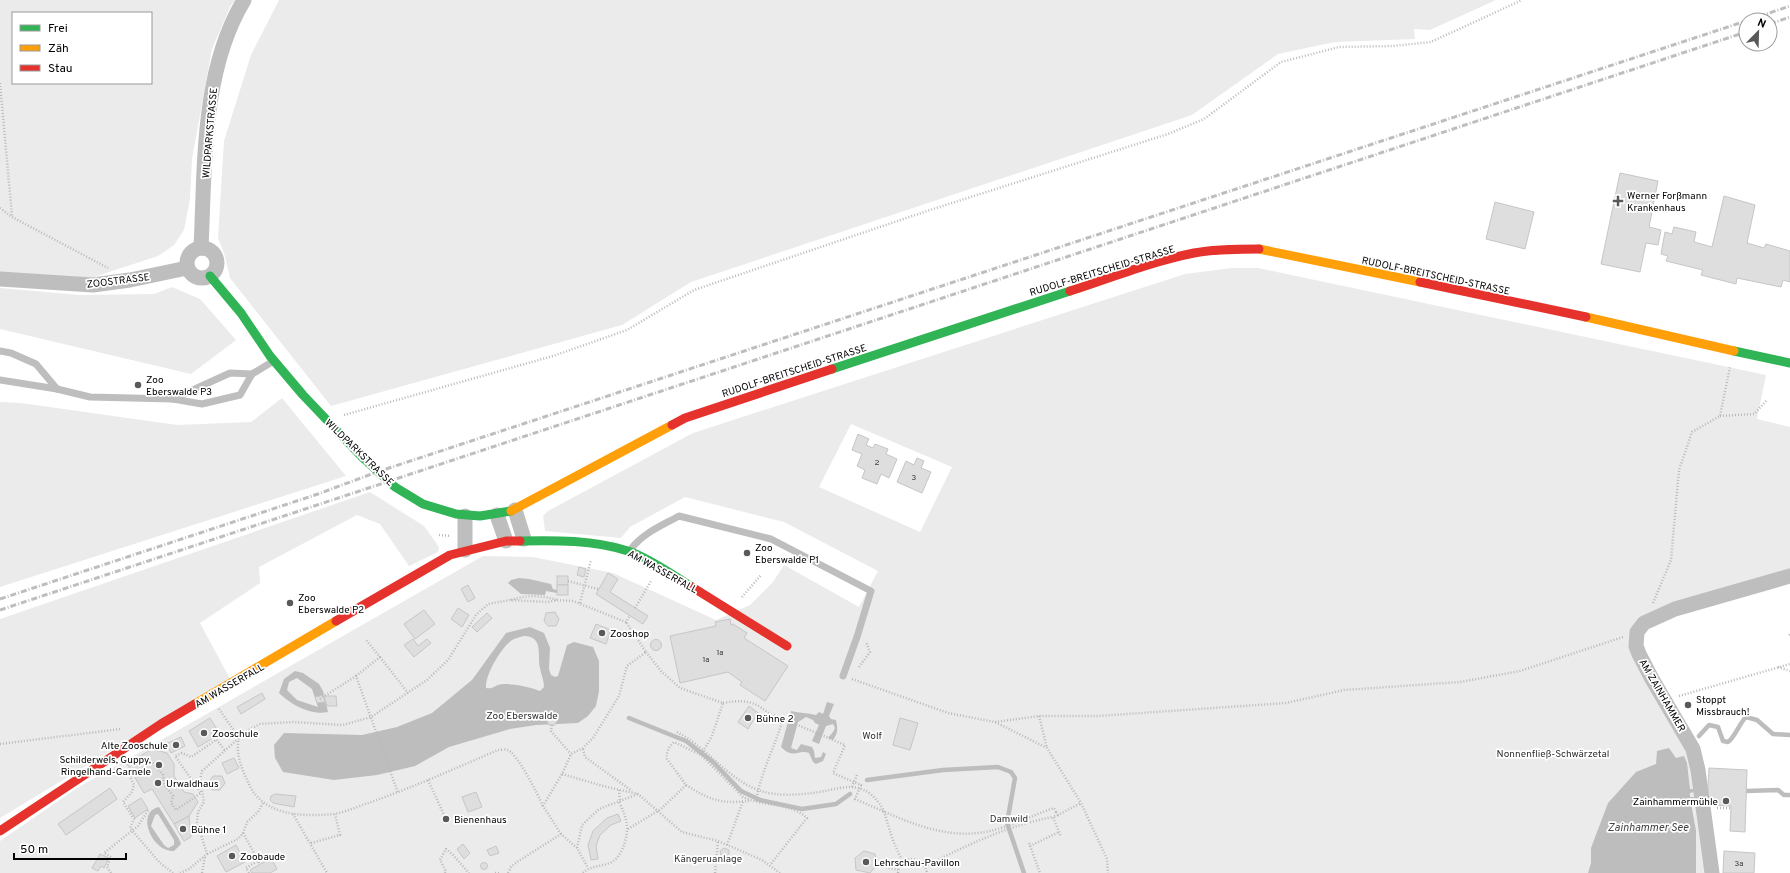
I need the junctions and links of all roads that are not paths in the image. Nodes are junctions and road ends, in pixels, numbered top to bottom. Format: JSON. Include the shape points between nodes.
{"nodes":[{"id":1,"x":244,"y":0,"type":"edge"},
{"id":2,"x":201,"y":248,"type":"junction"},
{"id":3,"x":187,"y":268,"type":"junction"},
{"id":4,"x":210,"y":276,"type":"junction"},
{"id":5,"x":0,"y":279,"type":"edge"},
{"id":6,"x":0,"y":351,"type":"edge"},
{"id":7,"x":273,"y":360,"type":"junction"},
{"id":8,"x":1790,"y":363,"type":"edge"},
{"id":9,"x":252,"y":374,"type":"junction"},
{"id":10,"x":0,"y":380,"type":"edge"},
{"id":11,"x":57,"y":389,"type":"junction"},
{"id":12,"x":173,"y":399,"type":"junction"},
{"id":13,"x":563,"y":484,"type":"joint"},
{"id":14,"x":514,"y":510,"type":"junction"},
{"id":15,"x":497,"y":515,"type":"junction"},
{"id":16,"x":465,"y":516,"type":"junction"},
{"id":17,"x":524,"y":539,"type":"junction"},
{"id":18,"x":506,"y":541,"type":"junction"},
{"id":19,"x":465,"y":550,"type":"junction"},
{"id":20,"x":629,"y":551,"type":"junction"},
{"id":21,"x":1790,"y":576,"type":"edge"},
{"id":22,"x":787,"y":646,"type":"dead end"},
{"id":23,"x":842,"y":676,"type":"road end"},
{"id":24,"x":0,"y":830,"type":"edge"},
{"id":25,"x":1712,"y":873,"type":"edge"}],
"edges":[{"from":1,"to":2,"type":"street","name":"WILDPARKSTRASSE","via":[[225,40],[211,91]]},
{"from":2,"to":3,"type":"street","via":[[189,255]]},
{"from":2,"to":4,"type":"street","via":[[209,250],[217,261],[216,269]]},
{"from":3,"to":4,"type":"street","via":[[194,277]]},
{"from":3,"to":5,"type":"street","name":"ZOOSTRASSE","via":[[92,285]]},
{"from":4,"to":7,"type":"street","name":"WILDPARKSTRASSE"},
{"from":6,"to":11,"type":"lane","via":[[36,364]]},
{"from":7,"to":9,"type":"lane"},
{"from":7,"to":16,"type":"street","name":"WILDPARKSTRASSE","via":[[377,472],[422,504]]},
{"from":8,"to":13,"type":"street","name":"RUDOLF-BREITSCHEID-STRASSE","via":[[1260,249],[1233,249],[1194,253],[1140,268],[685,418]]},
{"from":9,"to":12,"type":"lane","via":[[230,373]]},
{"from":9,"to":12,"type":"lane","via":[[240,395],[202,404]]},
{"from":10,"to":11,"type":"lane"},
{"from":11,"to":12,"type":"lane","via":[[90,398]]},
{"from":13,"to":14,"type":"street","name":"WILDPARKSTRASSE"},
{"from":14,"to":15,"type":"street","name":"WILDPARKSTRASSE"},
{"from":14,"to":17,"type":"street"},
{"from":15,"to":16,"type":"street","name":"WILDPARKSTRASSE"},
{"from":15,"to":18,"type":"street"},
{"from":16,"to":19,"type":"street"},
{"from":17,"to":18,"type":"street","name":"AM WASSERFALL"},
{"from":17,"to":20,"type":"street","name":"AM WASSERFALL","via":[[598,544]]},
{"from":18,"to":19,"type":"street","name":"AM WASSERFALL"},
{"from":19,"to":24,"type":"street","name":"AM WASSERFALL","via":[[450,554],[162,724]]},
{"from":20,"to":22,"type":"street","name":"AM WASSERFALL","via":[[730,609]]},
{"from":20,"to":23,"type":"lane","via":[[637,540],[679,516],[771,540],[871,591]]},
{"from":21,"to":25,"type":"street","name":"AM ZAINHAMMER","via":[[1676,609],[1640,628],[1636,646],[1648,672],[1693,749]]}]}
